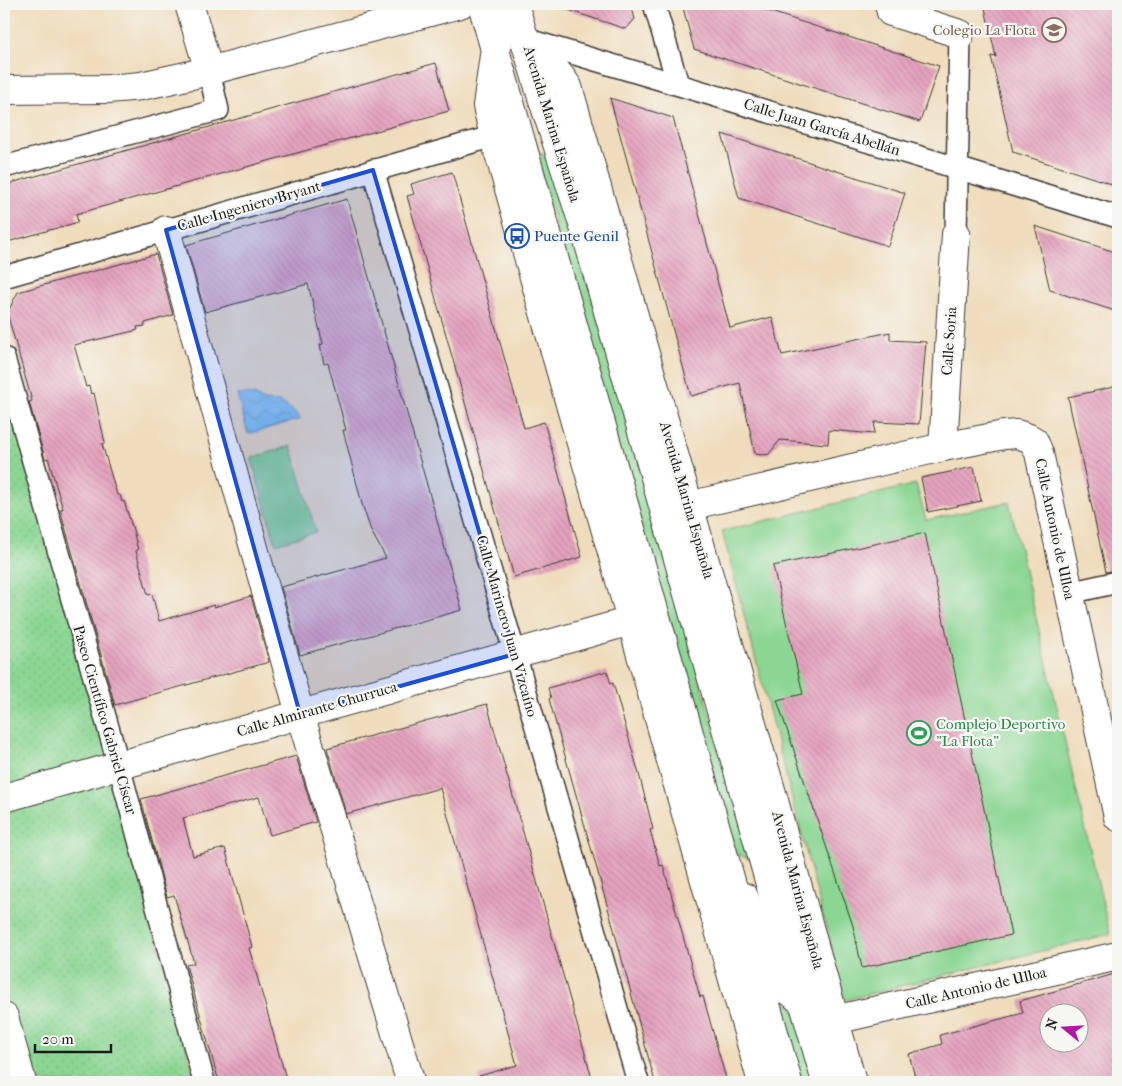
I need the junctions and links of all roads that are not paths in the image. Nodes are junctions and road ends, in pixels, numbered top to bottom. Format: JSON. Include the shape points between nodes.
{"nodes":[{"id":1,"x":189,"y":4,"type":"edge"},
{"id":2,"x":460,"y":4,"type":"edge"},
{"id":3,"x":482,"y":4,"type":"edge"},
{"id":4,"x":487,"y":4,"type":"edge"},
{"id":5,"x":514,"y":4,"type":"edge"},
{"id":6,"x":654,"y":4,"type":"edge"},
{"id":7,"x":889,"y":4,"type":"edge"},
{"id":8,"x":960,"y":34,"type":"joint"},
{"id":9,"x":525,"y":39,"type":"junction"},
{"id":10,"x":495,"y":48,"type":"junction"},
{"id":11,"x":209,"y":71,"type":"junction"},
{"id":12,"x":678,"y":84,"type":"junction"},
{"id":13,"x":4,"y":90,"type":"edge"},
{"id":14,"x":494,"y":136,"type":"junction"},
{"id":15,"x":590,"y":160,"type":"junction"},
{"id":16,"x":4,"y":167,"type":"edge"},
{"id":17,"x":957,"y":168,"type":"junction"},
{"id":18,"x":373,"y":170,"type":"junction"},
{"id":19,"x":1118,"y":217,"type":"edge"},
{"id":20,"x":166,"y":230,"type":"junction"},
{"id":21,"x":585,"y":230,"type":"junction"},
{"id":22,"x":956,"y":234,"type":"joint"},
{"id":23,"x":4,"y":278,"type":"edge"},
{"id":24,"x":4,"y":358,"type":"edge"},
{"id":25,"x":942,"y":447,"type":"junction"},
{"id":26,"x":688,"y":506,"type":"junction"},
{"id":27,"x":1118,"y":582,"type":"edge"},
{"id":28,"x":1069,"y":593,"type":"junction"},
{"id":29,"x":631,"y":621,"type":"junction"},
{"id":30,"x":515,"y":654,"type":"junction"},
{"id":31,"x":300,"y":714,"type":"junction"},
{"id":32,"x":119,"y":766,"type":"junction"},
{"id":33,"x":1115,"y":782,"type":"edge"},
{"id":34,"x":4,"y":798,"type":"edge"},
{"id":35,"x":1118,"y":817,"type":"edge"},
{"id":36,"x":722,"y":850,"type":"junction"},
{"id":37,"x":1118,"y":956,"type":"edge"},
{"id":38,"x":803,"y":1003,"type":"junction"},
{"id":39,"x":4,"y":1017,"type":"edge"},
{"id":40,"x":834,"y":1020,"type":"junction"},
{"id":41,"x":410,"y":1080,"type":"dead end"},
{"id":42,"x":22,"y":1082,"type":"edge"},
{"id":43,"x":204,"y":1082,"type":"edge"},
{"id":44,"x":638,"y":1082,"type":"edge"},
{"id":45,"x":762,"y":1082,"type":"edge"},
{"id":46,"x":788,"y":1082,"type":"edge"},
{"id":47,"x":826,"y":1082,"type":"edge"},
{"id":48,"x":852,"y":1082,"type":"edge"}],
"edges":[{"from":1,"to":11,"type":"street"},
{"from":2,"to":11,"type":"street"},
{"from":3,"to":10,"type":"street"},
{"from":4,"to":9,"type":"street"},
{"from":5,"to":9,"type":"street"},
{"from":6,"to":12,"type":"street"},
{"from":7,"to":8,"type":"street","via":[[891,12]]},
{"from":8,"to":17,"type":"street"},
{"from":9,"to":10,"type":"street"},
{"from":9,"to":12,"type":"street","name":"Calle Juan García Abellán"},
{"from":9,"to":15,"type":"street","name":"Avenida Marina Española","via":[[544,56],[568,87]]},
{"from":9,"to":21,"type":"street","name":"Avenida Marina Española"},
{"from":10,"to":14,"type":"street","via":[[487,106]]},
{"from":10,"to":36,"type":"street"},
{"from":11,"to":13,"type":"street","via":[[108,90]]},
{"from":11,"to":16,"type":"street","via":[[218,110]]},
{"from":12,"to":17,"type":"street","name":"Calle Juan García Abellán"},
{"from":14,"to":18,"type":"street","name":"Calle Ingeniero Bryant"},
{"from":14,"to":29,"type":"street"},
{"from":15,"to":21,"type":"street"},
{"from":15,"to":26,"type":"street","name":"Avenida Marina Española"},
{"from":17,"to":19,"type":"street","name":"Calle Juan García Abellán"},
{"from":17,"to":22,"type":"street"},
{"from":18,"to":20,"type":"street","name":"Calle Ingeniero Bryant"},
{"from":18,"to":30,"type":"street","name":"Calle Marinero Juan Vizcaíno"},
{"from":20,"to":23,"type":"street","name":"Calle Ingeniero Bryant"},
{"from":20,"to":31,"type":"street"},
{"from":21,"to":38,"type":"street","name":"Avenida Marina Española"},
{"from":22,"to":25,"type":"street","name":"Calle Soria"},
{"from":24,"to":32,"type":"street","name":"Paseo Científico Gabriel Císcar"},
{"from":25,"to":26,"type":"street","name":"Calle Antonio de Ulloa"},
{"from":25,"to":28,"type":"street","name":"Calle Antonio de Ulloa","via":[[1004,435],[1024,436],[1034,441]]},
{"from":26,"to":40,"type":"street","name":"Avenida Marina Española"},
{"from":27,"to":28,"type":"street"},
{"from":28,"to":33,"type":"street","name":"Calle Antonio de Ulloa"},
{"from":29,"to":30,"type":"street","name":"Calle Almirante Churruca"},
{"from":29,"to":45,"type":"street"},
{"from":30,"to":31,"type":"street","name":"Calle Almirante Churruca"},
{"from":30,"to":44,"type":"street","name":"Calle Marinero Juan Vizcaíno"},
{"from":31,"to":32,"type":"street","name":"Calle Almirante Churruca"},
{"from":31,"to":41,"type":"street"},
{"from":32,"to":34,"type":"street","name":"Calle Almirante Churruca"},
{"from":32,"to":43,"type":"street","name":"Paseo Científico Gabriel Císcar"},
{"from":33,"to":35,"type":"street","name":"Calle Antonio de Ulloa"},
{"from":36,"to":38,"type":"street","via":[[765,943],[776,976]]},
{"from":36,"to":46,"type":"street"},
{"from":37,"to":40,"type":"street","name":"Calle Antonio de Ulloa"},
{"from":38,"to":40,"type":"street"},
{"from":38,"to":47,"type":"street","name":"Avenida Marina Española"},
{"from":39,"to":42,"type":"street"},
{"from":40,"to":48,"type":"street","name":"Avenida Marina Española"}]}
